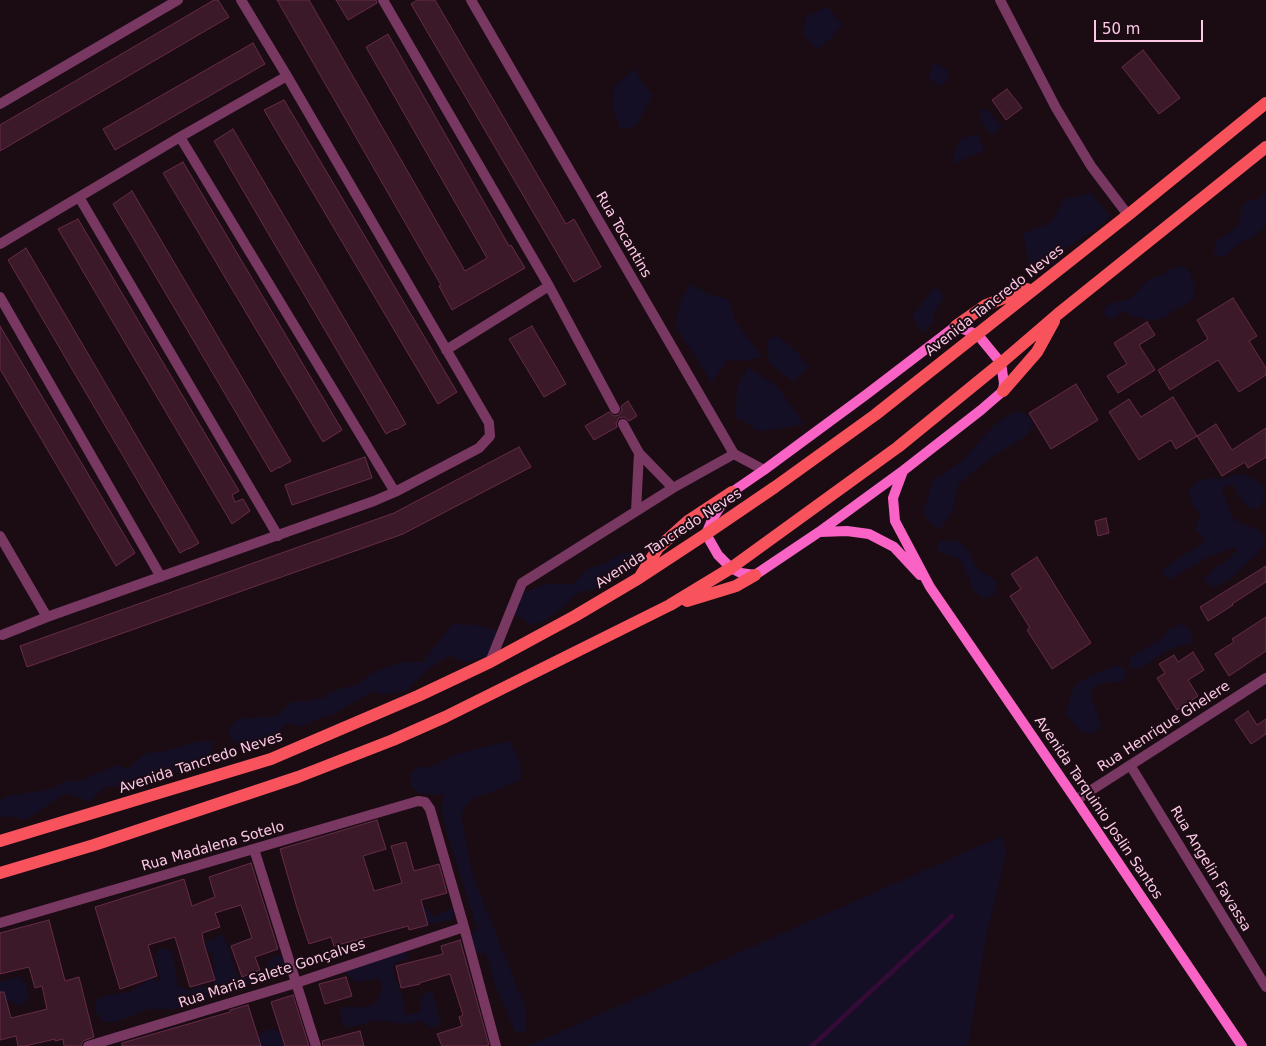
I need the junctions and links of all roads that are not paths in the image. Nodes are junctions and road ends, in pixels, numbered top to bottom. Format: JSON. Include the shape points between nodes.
{"nodes":[{"id":1,"x":178,"y":0,"type":"edge"},
{"id":2,"x":241,"y":0,"type":"edge"},
{"id":3,"x":383,"y":0,"type":"edge"},
{"id":4,"x":471,"y":0,"type":"edge"},
{"id":5,"x":1000,"y":0,"type":"edge"},
{"id":6,"x":287,"y":76,"type":"junction"},
{"id":7,"x":1266,"y":103,"type":"edge"},
{"id":8,"x":0,"y":104,"type":"edge"},
{"id":9,"x":180,"y":137,"type":"junction"},
{"id":10,"x":1266,"y":147,"type":"edge"},
{"id":11,"x":79,"y":197,"type":"junction"},
{"id":12,"x":1128,"y":215,"type":"junction"},
{"id":13,"x":0,"y":244,"type":"edge"},
{"id":14,"x":1039,"y":284,"type":"junction"},
{"id":15,"x":549,"y":286,"type":"junction"},
{"id":16,"x":0,"y":297,"type":"edge"},
{"id":17,"x":1058,"y":314,"type":"junction"},
{"id":18,"x":956,"y":326,"type":"junction"},
{"id":19,"x":978,"y":334,"type":"junction"},
{"id":20,"x":446,"y":350,"type":"junction"},
{"id":21,"x":1001,"y":363,"type":"junction"},
{"id":22,"x":1003,"y":391,"type":"junction"},
{"id":23,"x":615,"y":409,"type":"dead end"},
{"id":24,"x":623,"y":424,"type":"dead end"},
{"id":25,"x":639,"y":453,"type":"junction"},
{"id":26,"x":734,"y":454,"type":"junction"},
{"id":27,"x":764,"y":470,"type":"junction"},
{"id":28,"x":904,"y":470,"type":"junction"},
{"id":29,"x":673,"y":488,"type":"junction"},
{"id":30,"x":395,"y":492,"type":"junction"},
{"id":31,"x":732,"y":492,"type":"junction"},
{"id":32,"x":636,"y":512,"type":"junction"},
{"id":33,"x":819,"y":532,"type":"junction"},
{"id":34,"x":706,"y":534,"type":"junction"},
{"id":35,"x":0,"y":536,"type":"edge"},
{"id":36,"x":278,"y":536,"type":"junction"},
{"id":37,"x":731,"y":568,"type":"junction"},
{"id":38,"x":755,"y":575,"type":"junction"},
{"id":39,"x":161,"y":577,"type":"junction"},
{"id":40,"x":639,"y":578,"type":"junction"},
{"id":41,"x":930,"y":587,"type":"junction"},
{"id":42,"x":670,"y":606,"type":"junction"},
{"id":43,"x":47,"y":617,"type":"junction"},
{"id":44,"x":2,"y":635,"type":"dead end"},
{"id":45,"x":490,"y":662,"type":"junction"},
{"id":46,"x":1266,"y":678,"type":"edge"},
{"id":47,"x":1130,"y":765,"type":"junction"},
{"id":48,"x":1076,"y":800,"type":"junction"},
{"id":49,"x":0,"y":841,"type":"edge"},
{"id":50,"x":254,"y":849,"type":"junction"},
{"id":51,"x":0,"y":874,"type":"edge"},
{"id":52,"x":0,"y":923,"type":"edge"},
{"id":53,"x":464,"y":927,"type":"junction"},
{"id":54,"x":296,"y":983,"type":"junction"},
{"id":55,"x":1266,"y":987,"type":"edge"},
{"id":56,"x":88,"y":1046,"type":"edge"},
{"id":57,"x":316,"y":1046,"type":"edge"},
{"id":58,"x":496,"y":1046,"type":"edge"},
{"id":59,"x":1242,"y":1046,"type":"edge"}],
"edges":[{"from":1,"to":8,"type":"street"},
{"from":2,"to":6,"type":"street"},
{"from":3,"to":15,"type":"street"},
{"from":4,"to":26,"type":"street","name":"Rua Tocantins"},
{"from":5,"to":12,"type":"street","via":[[1056,108],[1091,166]]},
{"from":6,"to":9,"type":"street"},
{"from":6,"to":20,"type":"street"},
{"from":7,"to":12,"type":"main road","name":"Avenida Tancredo Neves"},
{"from":9,"to":11,"type":"street"},
{"from":9,"to":30,"type":"street"},
{"from":10,"to":17,"type":"main road"},
{"from":11,"to":13,"type":"street"},
{"from":11,"to":36,"type":"street"},
{"from":12,"to":14,"type":"main road","name":"Avenida Tancredo Neves"},
{"from":14,"to":18,"type":"main road","via":[[986,305]]},
{"from":14,"to":19,"type":"main road","name":"Avenida Tancredo Neves"},
{"from":15,"to":20,"type":"street"},
{"from":15,"to":23,"type":"street"},
{"from":16,"to":39,"type":"street"},
{"from":17,"to":21,"type":"main road"},
{"from":17,"to":22,"type":"main road","via":[[1037,352]]},
{"from":18,"to":19,"type":"main road"},
{"from":18,"to":27,"type":"main road"},
{"from":19,"to":21,"type":"main road"},
{"from":19,"to":34,"type":"main road","name":"Avenida Tancredo Neves","via":[[875,415]]},
{"from":20,"to":30,"type":"street","via":[[489,423],[490,436],[479,448]]},
{"from":21,"to":22,"type":"main road"},
{"from":21,"to":37,"type":"main road","via":[[898,447]]},
{"from":22,"to":28,"type":"main road"},
{"from":24,"to":25,"type":"street"},
{"from":25,"to":29,"type":"street"},
{"from":25,"to":32,"type":"street"},
{"from":26,"to":27,"type":"street"},
{"from":26,"to":29,"type":"street"},
{"from":27,"to":31,"type":"main road"},
{"from":28,"to":33,"type":"main road"},
{"from":28,"to":41,"type":"main road","name":"Avenida Tarquinio Joslin Santos","via":[[893,498],[895,520]]},
{"from":29,"to":32,"type":"street"},
{"from":30,"to":36,"type":"street"},
{"from":31,"to":34,"type":"main road"},
{"from":31,"to":40,"type":"main road","via":[[688,521],[658,548]]},
{"from":32,"to":45,"type":"street","via":[[522,583]]},
{"from":33,"to":38,"type":"main road"},
{"from":33,"to":41,"type":"main road","name":"Avenida Tarquinio Joslin Santos","via":[[869,534],[894,547]]},
{"from":34,"to":37,"type":"main road","via":[[718,555]]},
{"from":34,"to":40,"type":"main road","name":"Avenida Tancredo Neves"},
{"from":35,"to":43,"type":"street"},
{"from":36,"to":39,"type":"street"},
{"from":37,"to":38,"type":"main road"},
{"from":37,"to":42,"type":"main road"},
{"from":38,"to":42,"type":"main road","via":[[736,586]]},
{"from":39,"to":43,"type":"street"},
{"from":40,"to":45,"type":"main road","name":"Avenida Tancredo Neves"},
{"from":41,"to":48,"type":"main road","name":"Avenida Tarquinio Joslin Santos"},
{"from":42,"to":51,"type":"main road","via":[[393,740],[298,777]]},
{"from":43,"to":44,"type":"street"},
{"from":45,"to":49,"type":"main road","name":"Avenida Tancredo Neves","via":[[271,759]]},
{"from":46,"to":47,"type":"street","name":"Rua Henrique Ghelere"},
{"from":47,"to":48,"type":"street","name":"Rua Henrique Ghelere"},
{"from":47,"to":55,"type":"street","name":"Rua Angelin Favassa"},
{"from":48,"to":59,"type":"main road","name":"Avenida Tarquinio Joslin Santos"},
{"from":50,"to":52,"type":"street","name":"Rua Madalena Sotelo"},
{"from":50,"to":53,"type":"street","name":"Rua Madalena Sotelo","via":[[418,801],[425,802],[430,809]]},
{"from":50,"to":54,"type":"street"},
{"from":53,"to":54,"type":"street","name":"Rua Maria Salete Gonçalves"},
{"from":53,"to":58,"type":"street"},
{"from":54,"to":56,"type":"street","name":"Rua Maria Salete Gonçalves"},
{"from":54,"to":57,"type":"street"}]}
